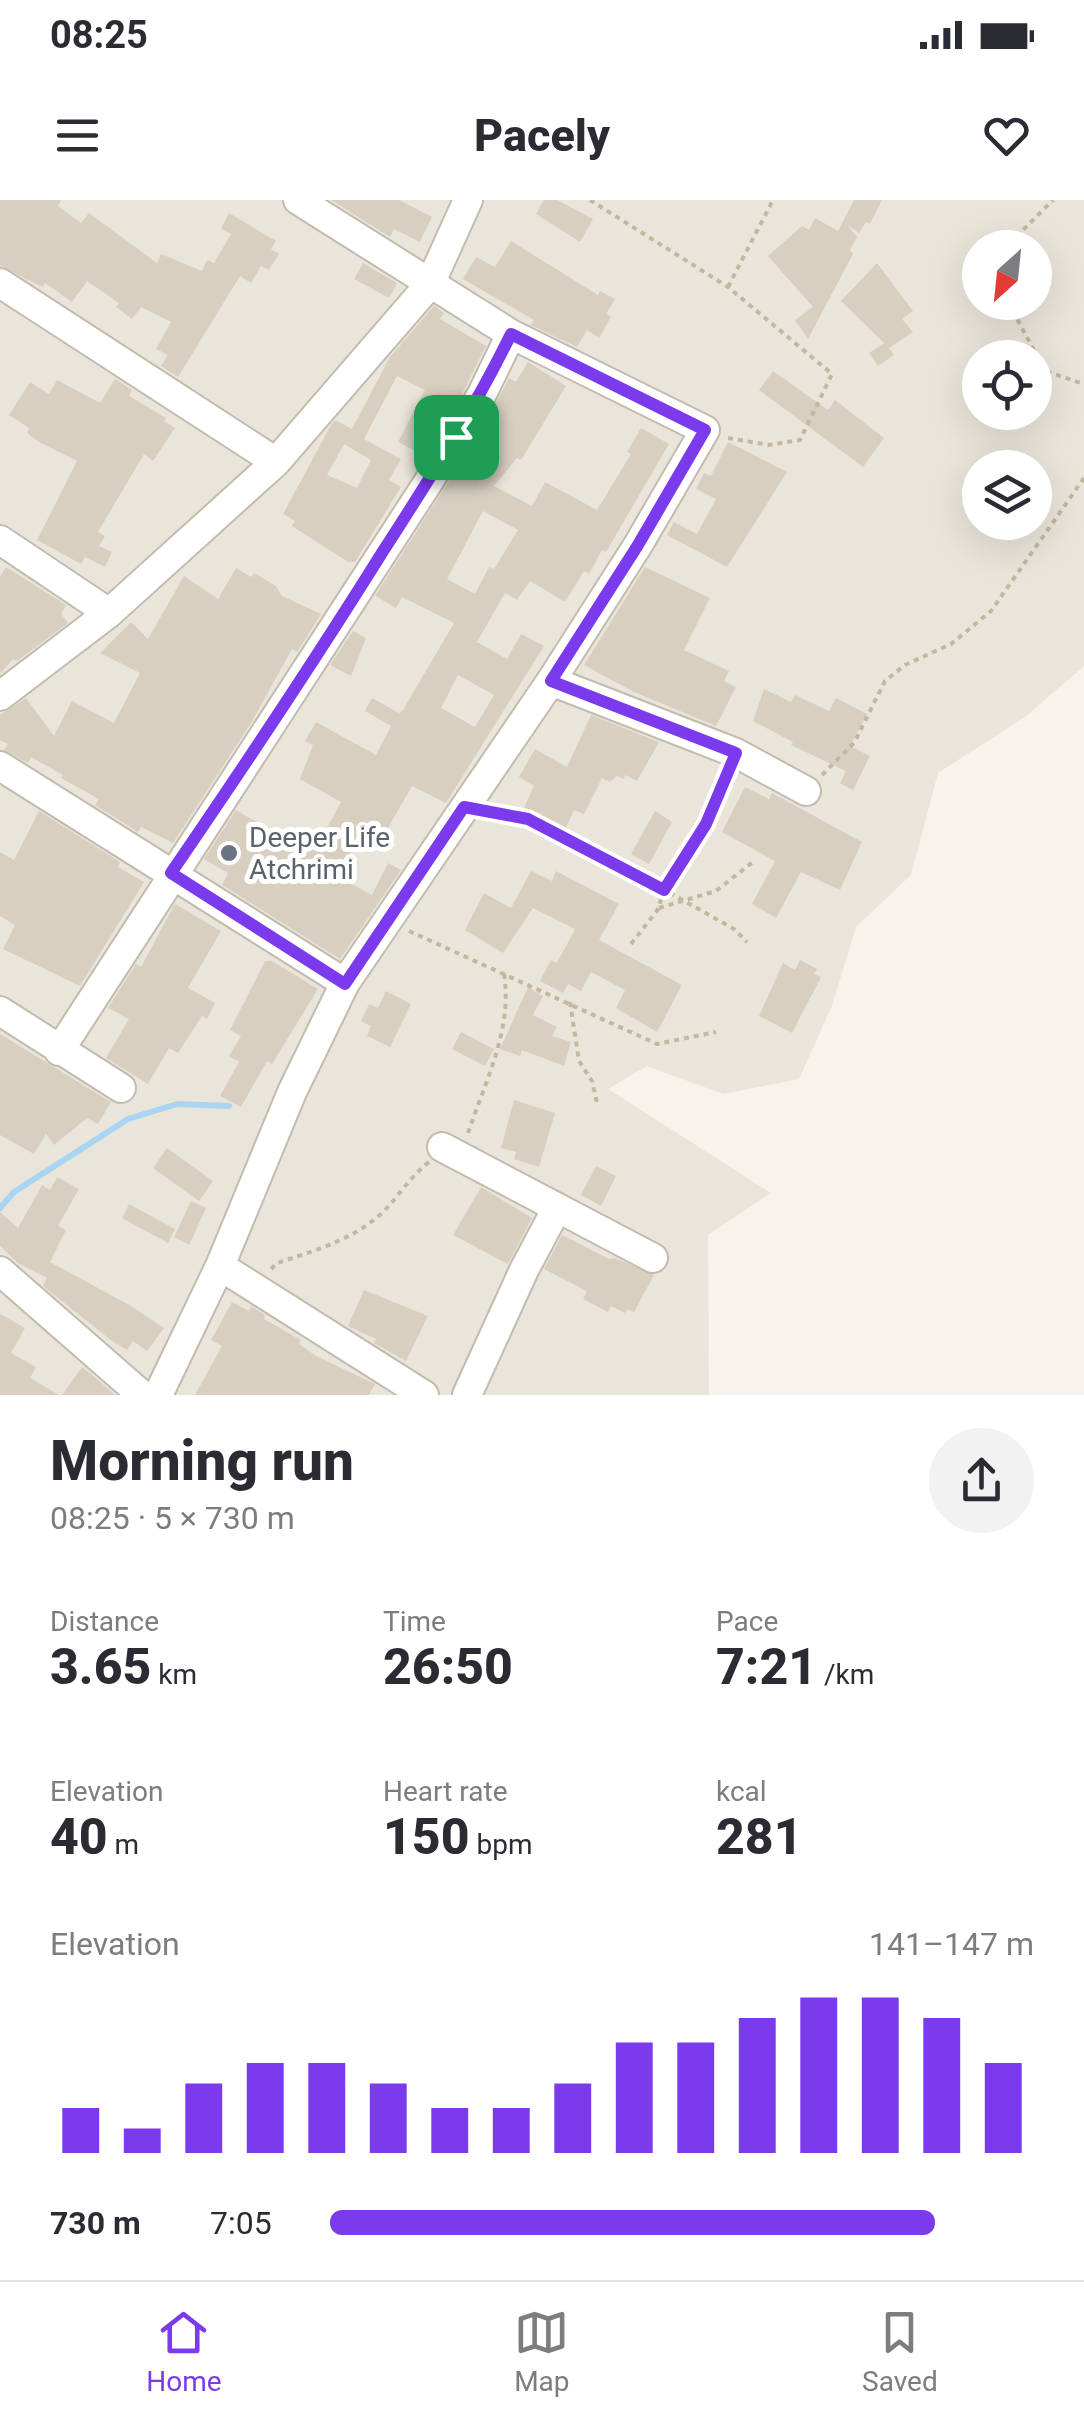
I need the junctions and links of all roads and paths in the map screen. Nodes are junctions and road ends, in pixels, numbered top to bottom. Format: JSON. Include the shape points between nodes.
{"nodes":[{"id":1,"x":298,"y":200,"type":"edge"},
{"id":2,"x":468,"y":200,"type":"edge"},
{"id":3,"x":590,"y":200,"type":"edge"},
{"id":4,"x":772,"y":200,"type":"edge"},
{"id":5,"x":1053,"y":200,"type":"edge"},
{"id":6,"x":1023,"y":230,"type":"edge"},
{"id":7,"x":0,"y":282,"type":"edge"},
{"id":8,"x":430,"y":284,"type":"junction"},
{"id":9,"x":728,"y":287,"type":"junction"},
{"id":10,"x":1018,"y":320,"type":"edge"},
{"id":11,"x":511,"y":334,"type":"junction"},
{"id":12,"x":1084,"y":384,"type":"edge"},
{"id":13,"x":705,"y":430,"type":"junction"},
{"id":14,"x":276,"y":462,"type":"junction"},
{"id":15,"x":1084,"y":478,"type":"edge"},
{"id":16,"x":0,"y":540,"type":"edge"},
{"id":17,"x":109,"y":613,"type":"junction"},
{"id":18,"x":551,"y":681,"type":"junction"},
{"id":19,"x":0,"y":696,"type":"edge"},
{"id":20,"x":736,"y":753,"type":"junction"},
{"id":21,"x":0,"y":766,"type":"edge"},
{"id":22,"x":806,"y":791,"type":"joint"},
{"id":23,"x":464,"y":807,"type":"junction"},
{"id":24,"x":754,"y":862,"type":"dead end"},
{"id":25,"x":171,"y":873,"type":"junction"},
{"id":26,"x":664,"y":890,"type":"junction"},
{"id":27,"x":680,"y":902,"type":"junction"},
{"id":28,"x":659,"y":908,"type":"junction"},
{"id":29,"x":386,"y":920,"type":"junction"},
{"id":30,"x":746,"y":942,"type":"dead end"},
{"id":31,"x":632,"y":944,"type":"dead end"},
{"id":32,"x":504,"y":972,"type":"junction"},
{"id":33,"x":345,"y":984,"type":"junction"},
{"id":34,"x":570,"y":1002,"type":"junction"},
{"id":35,"x":0,"y":1011,"type":"edge"},
{"id":36,"x":716,"y":1032,"type":"dead end"},
{"id":37,"x":59,"y":1051,"type":"junction"},
{"id":38,"x":122,"y":1088,"type":"dead end"},
{"id":39,"x":597,"y":1103,"type":"dead end"},
{"id":40,"x":451,"y":1152,"type":"junction"},
{"id":41,"x":557,"y":1208,"type":"junction"},
{"id":42,"x":653,"y":1258,"type":"dead end"},
{"id":43,"x":220,"y":1266,"type":"junction"},
{"id":44,"x":0,"y":1270,"type":"edge"},
{"id":45,"x":254,"y":1287,"type":"junction"},
{"id":46,"x":142,"y":1395,"type":"edge"},
{"id":47,"x":158,"y":1395,"type":"edge"},
{"id":48,"x":424,"y":1395,"type":"edge"},
{"id":49,"x":468,"y":1395,"type":"edge"}],
"edges":[{"from":1,"to":8,"type":"street"},
{"from":2,"to":8,"type":"street"},
{"from":3,"to":9,"type":"path"},
{"from":4,"to":9,"type":"path"},
{"from":5,"to":6,"type":"path"},
{"from":7,"to":14,"type":"street"},
{"from":8,"to":11,"type":"street"},
{"from":8,"to":14,"type":"street"},
{"from":9,"to":13,"type":"path","via":[[832,374],[800,440],[741,442]]},
{"from":10,"to":12,"type":"path","via":[[1046,370]]},
{"from":11,"to":13,"type":"street"},
{"from":11,"to":25,"type":"street","via":[[429,481]]},
{"from":13,"to":18,"type":"street"},
{"from":14,"to":17,"type":"street"},
{"from":15,"to":22,"type":"path","via":[[991,611],[951,644],[885,680],[854,743]]},
{"from":16,"to":17,"type":"street"},
{"from":17,"to":19,"type":"street"},
{"from":18,"to":20,"type":"street"},
{"from":18,"to":23,"type":"street"},
{"from":20,"to":22,"type":"street"},
{"from":20,"to":26,"type":"path","via":[[706,824]]},
{"from":21,"to":25,"type":"street"},
{"from":23,"to":26,"type":"path","via":[[528,819]]},
{"from":23,"to":29,"type":"street"},
{"from":24,"to":27,"type":"path","via":[[716,890]]},
{"from":25,"to":33,"type":"street"},
{"from":25,"to":37,"type":"street"},
{"from":26,"to":27,"type":"path"},
{"from":26,"to":28,"type":"path"},
{"from":27,"to":28,"type":"path"},
{"from":27,"to":30,"type":"path"},
{"from":28,"to":31,"type":"path"},
{"from":29,"to":32,"type":"path"},
{"from":29,"to":33,"type":"street"},
{"from":32,"to":34,"type":"path"},
{"from":32,"to":40,"type":"path","via":[[507,996],[494,1066]]},
{"from":33,"to":43,"type":"street"},
{"from":34,"to":36,"type":"path","via":[[657,1044]]},
{"from":34,"to":39,"type":"path","via":[[580,1061]]},
{"from":35,"to":37,"type":"street"},
{"from":37,"to":38,"type":"street"},
{"from":40,"to":41,"type":"street"},
{"from":40,"to":45,"type":"path","via":[[413,1174],[383,1212],[336,1244],[277,1263]]},
{"from":41,"to":42,"type":"street"},
{"from":41,"to":49,"type":"street"},
{"from":43,"to":45,"type":"street"},
{"from":43,"to":47,"type":"street"},
{"from":44,"to":46,"type":"street"},
{"from":45,"to":48,"type":"street"}]}
